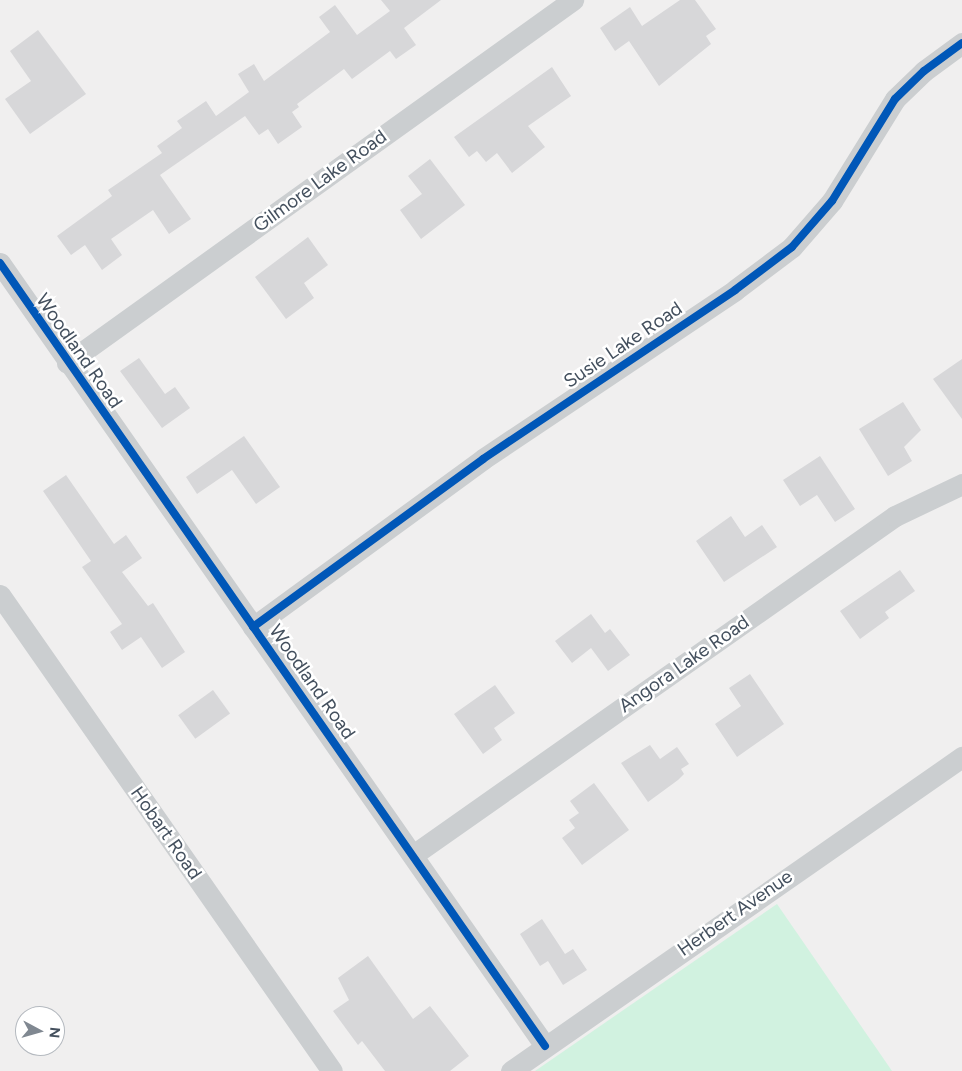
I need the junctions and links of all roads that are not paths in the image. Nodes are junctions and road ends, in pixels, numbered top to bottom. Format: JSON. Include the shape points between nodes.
{"nodes":[{"id":1,"x":573,"y":0,"type":"edge"},
{"id":2,"x":962,"y":43,"type":"edge"},
{"id":3,"x":0,"y":263,"type":"edge"},
{"id":4,"x":66,"y":363,"type":"junction"},
{"id":5,"x":962,"y":484,"type":"edge"},
{"id":6,"x":0,"y":595,"type":"edge"},
{"id":7,"x":253,"y":626,"type":"junction"},
{"id":8,"x":962,"y":757,"type":"edge"},
{"id":9,"x":413,"y":856,"type":"junction"},
{"id":10,"x":545,"y":1046,"type":"junction"},
{"id":11,"x":332,"y":1071,"type":"edge"},
{"id":12,"x":511,"y":1071,"type":"edge"}],
"edges":[{"from":1,"to":4,"type":"street","name":"Gilmore Lake Road"},
{"from":2,"to":7,"type":"street","name":"Susie Lake Road","via":[[924,71],[894,100],[832,201],[792,247],[736,290],[484,459]]},
{"from":3,"to":4,"type":"street","name":"Woodland Road"},
{"from":4,"to":7,"type":"street","name":"Woodland Road"},
{"from":5,"to":9,"type":"street","name":"Angora Lake Road","via":[[895,516]]},
{"from":6,"to":11,"type":"street","name":"Hobart Road"},
{"from":7,"to":9,"type":"street","name":"Woodland Road"},
{"from":8,"to":10,"type":"street","name":"Herbert Avenue"},
{"from":9,"to":10,"type":"street","name":"Woodland Road"},
{"from":10,"to":12,"type":"street","name":"Herbert Avenue"}]}
